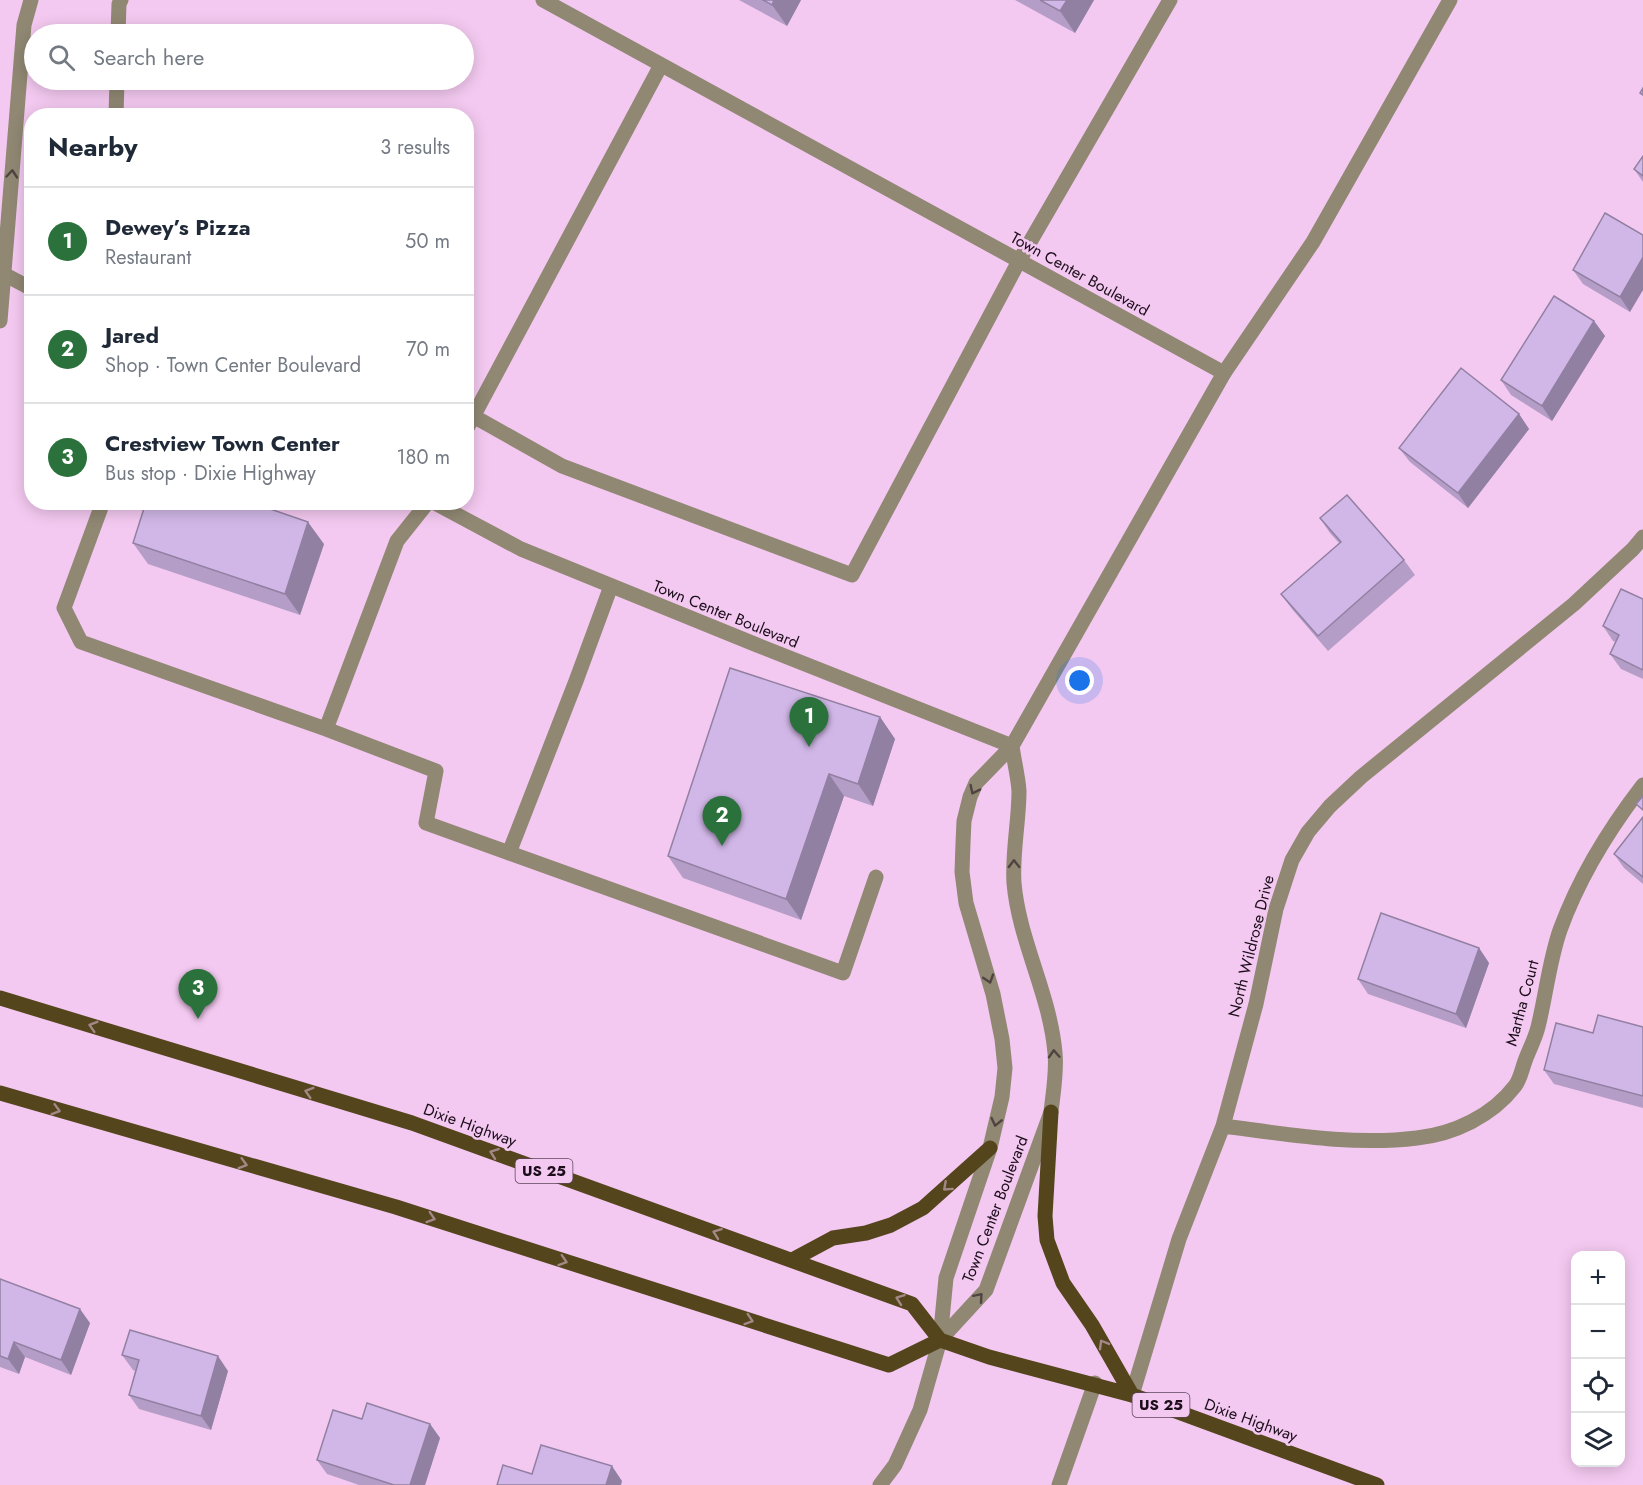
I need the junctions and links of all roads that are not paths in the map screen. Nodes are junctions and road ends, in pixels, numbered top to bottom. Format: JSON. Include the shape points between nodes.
{"nodes":[{"id":1,"x":31,"y":0,"type":"edge"},
{"id":2,"x":121,"y":0,"type":"edge"},
{"id":3,"x":543,"y":0,"type":"edge"},
{"id":4,"x":1170,"y":0,"type":"edge"},
{"id":5,"x":1450,"y":0,"type":"edge"},
{"id":6,"x":24,"y":24,"type":"edge"},
{"id":7,"x":118,"y":24,"type":"edge"},
{"id":8,"x":24,"y":25,"type":"edge"},
{"id":9,"x":661,"y":65,"type":"junction"},
{"id":10,"x":117,"y":90,"type":"edge"},
{"id":11,"x":116,"y":108,"type":"edge"},
{"id":12,"x":1019,"y":261,"type":"junction"},
{"id":13,"x":2,"y":273,"type":"edge"},
{"id":14,"x":24,"y":285,"type":"edge"},
{"id":15,"x":0,"y":321,"type":"edge"},
{"id":16,"x":1224,"y":373,"type":"junction"},
{"id":17,"x":474,"y":407,"type":"edge"},
{"id":18,"x":474,"y":416,"type":"edge"},
{"id":19,"x":100,"y":510,"type":"edge"},
{"id":20,"x":422,"y":510,"type":"edge"},
{"id":21,"x":448,"y":510,"type":"edge"},
{"id":22,"x":1643,"y":537,"type":"edge"},
{"id":23,"x":611,"y":586,"type":"junction"},
{"id":24,"x":326,"y":729,"type":"junction"},
{"id":25,"x":1012,"y":746,"type":"junction"},
{"id":26,"x":1643,"y":785,"type":"edge"},
{"id":27,"x":509,"y":853,"type":"junction"},
{"id":28,"x":876,"y":877,"type":"dead end"},
{"id":29,"x":0,"y":998,"type":"edge"},
{"id":30,"x":0,"y":1093,"type":"edge"},
{"id":31,"x":1051,"y":1112,"type":"junction"},
{"id":32,"x":1223,"y":1126,"type":"junction"},
{"id":33,"x":990,"y":1148,"type":"junction"},
{"id":34,"x":792,"y":1260,"type":"junction"},
{"id":35,"x":940,"y":1340,"type":"junction"},
{"id":36,"x":1095,"y":1383,"type":"junction"},
{"id":37,"x":1132,"y":1395,"type":"junction"},
{"id":38,"x":880,"y":1485,"type":"edge"},
{"id":39,"x":1059,"y":1485,"type":"edge"},
{"id":40,"x":1377,"y":1485,"type":"edge"}],
"edges":[{"from":6,"to":1,"type":"street","one_way":true},
{"from":2,"to":7,"type":"street"},
{"from":3,"to":9,"type":"street","name":"Town Center Boulevard"},
{"from":4,"to":12,"type":"street"},
{"from":5,"to":16,"type":"street","via":[[1313,242]]},
{"from":13,"to":8,"type":"street","one_way":true},
{"from":9,"to":12,"type":"street","name":"Town Center Boulevard"},
{"from":9,"to":17,"type":"street"},
{"from":10,"to":11,"type":"street"},
{"from":12,"to":16,"type":"street","name":"Town Center Boulevard"},
{"from":12,"to":18,"type":"street","via":[[852,575],[562,466]]},
{"from":13,"to":14,"type":"street"},
{"from":13,"to":15,"type":"street"},
{"from":16,"to":25,"type":"street","name":"Town Center Boulevard"},
{"from":19,"to":24,"type":"street","via":[[64,608],[81,642]]},
{"from":20,"to":24,"type":"street","via":[[397,541]]},
{"from":21,"to":23,"type":"street","name":"Town Center Boulevard","via":[[521,549]]},
{"from":22,"to":32,"type":"street","name":"North Wildrose Drive","via":[[1574,604],[1361,777],[1308,832],[1292,860],[1276,909],[1256,1004]]},
{"from":23,"to":25,"type":"street","name":"Town Center Boulevard"},
{"from":23,"to":27,"type":"street"},
{"from":24,"to":27,"type":"street","via":[[436,771],[426,823]]},
{"from":31,"to":25,"type":"street","name":"Town Center Boulevard","one_way":true,"via":[[1055,1054],[1014,884],[1019,790]]},
{"from":25,"to":33,"type":"street","name":"Town Center Boulevard","one_way":true,"via":[[976,783],[964,821],[962,872],[966,903],[993,994],[1005,1068]]},
{"from":26,"to":32,"type":"street","name":"Martha Court","via":[[1593,858],[1573,897],[1550,965],[1537,1029],[1516,1085],[1493,1108],[1444,1133],[1406,1139],[1334,1138]]},
{"from":27,"to":28,"type":"street","via":[[843,973]]},
{"from":34,"to":29,"type":"main road","name":"Dixie Highway","number":"US 25","one_way":true,"via":[[412,1123]]},
{"from":30,"to":35,"type":"main road","one_way":true,"via":[[396,1207],[889,1365]]},
{"from":35,"to":31,"type":"street","name":"Town Center Boulevard","one_way":true,"via":[[986,1290]]},
{"from":37,"to":31,"type":"main road","one_way":true,"via":[[1063,1283],[1047,1240]]},
{"from":32,"to":37,"type":"street","name":"North Wildrose Drive","via":[[1179,1239]]},
{"from":33,"to":34,"type":"main road","one_way":true,"via":[[923,1208],[891,1225],[833,1238]]},
{"from":33,"to":35,"type":"street","name":"Town Center Boulevard","via":[[946,1278]]},
{"from":35,"to":34,"type":"main road","name":"Dixie Highway","number":"US 25","one_way":true,"via":[[912,1304]]},
{"from":35,"to":36,"type":"main road","name":"Dixie Highway","number":"US 25","via":[[989,1357]]},
{"from":35,"to":38,"type":"street","via":[[920,1410],[895,1465]]},
{"from":36,"to":37,"type":"main road","name":"Dixie Highway","number":"US 25"},
{"from":36,"to":39,"type":"street"},
{"from":37,"to":40,"type":"main road","name":"Dixie Highway","number":"US 25"}]}
